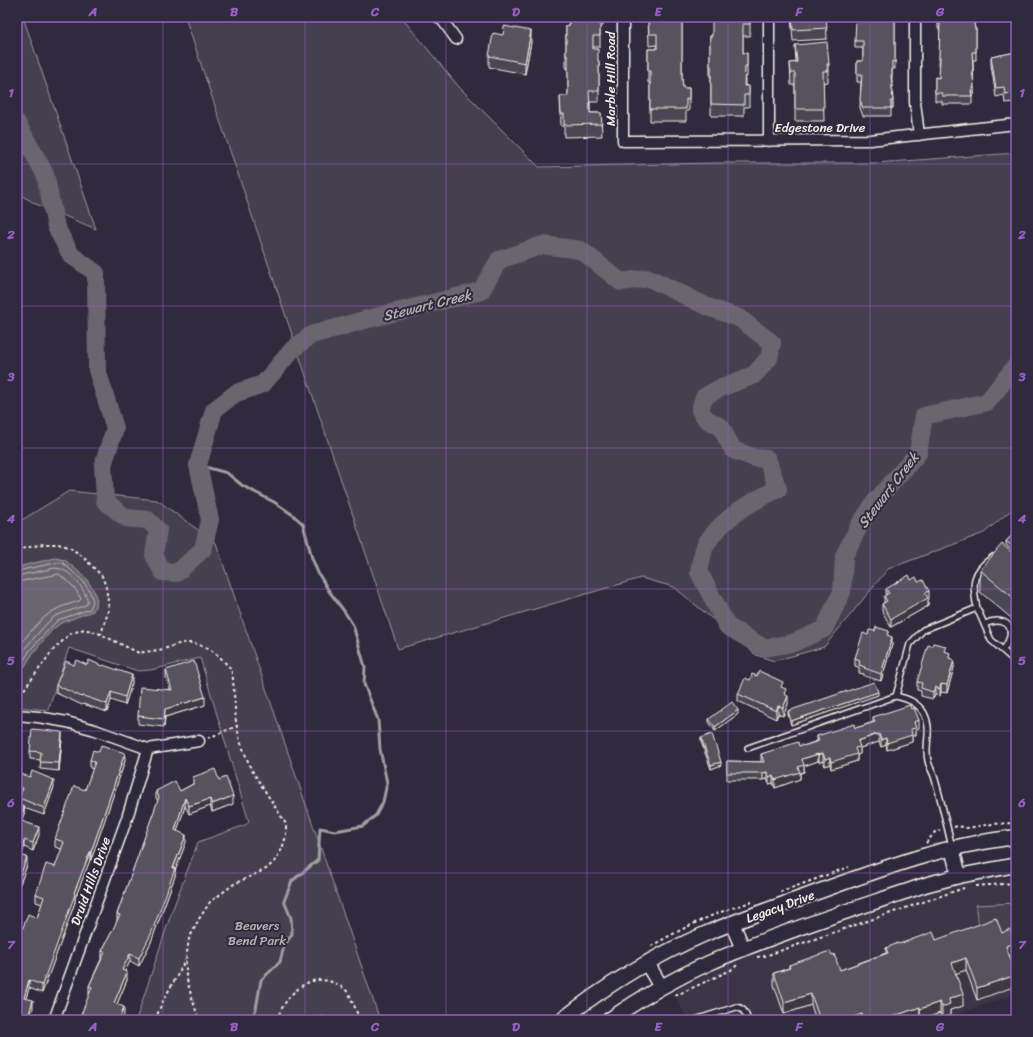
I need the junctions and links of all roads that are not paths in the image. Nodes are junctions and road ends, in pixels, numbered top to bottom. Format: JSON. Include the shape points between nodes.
{"nodes":[{"id":1,"x":438,"y":17,"type":"edge"},
{"id":2,"x":623,"y":17,"type":"edge"},
{"id":3,"x":769,"y":17,"type":"edge"},
{"id":4,"x":915,"y":17,"type":"edge"},
{"id":5,"x":456,"y":39,"type":"dead end"},
{"id":6,"x":1016,"y":124,"type":"edge"},
{"id":7,"x":919,"y":135,"type":"junction"},
{"id":8,"x":624,"y":141,"type":"joint"},
{"id":9,"x":769,"y":141,"type":"junction"},
{"id":10,"x":998,"y":556,"type":"edge"},
{"id":11,"x":977,"y":608,"type":"junction"},
{"id":12,"x":985,"y":624,"type":"junction"},
{"id":13,"x":1003,"y":650,"type":"junction"},
{"id":14,"x":1016,"y":662,"type":"edge"},
{"id":15,"x":896,"y":696,"type":"junction"},
{"id":16,"x":17,"y":715,"type":"edge"},
{"id":17,"x":199,"y":741,"type":"road end"},
{"id":18,"x":748,"y":748,"type":"dead end"},
{"id":19,"x":148,"y":749,"type":"junction"},
{"id":20,"x":1016,"y":836,"type":"edge"},
{"id":21,"x":952,"y":848,"type":"junction"},
{"id":22,"x":1016,"y":865,"type":"edge"},
{"id":23,"x":959,"y":876,"type":"junction"},
{"id":24,"x":732,"y":923,"type":"junction"},
{"id":25,"x":743,"y":949,"type":"junction"},
{"id":26,"x":647,"y":963,"type":"junction"},
{"id":27,"x":661,"y":987,"type":"junction"},
{"id":28,"x":54,"y":1020,"type":"edge"},
{"id":29,"x":562,"y":1020,"type":"edge"},
{"id":30,"x":609,"y":1020,"type":"edge"},
{"id":31,"x":695,"y":1020,"type":"edge"},
{"id":32,"x":748,"y":1020,"type":"edge"}],
"edges":[{"from":1,"to":5,"type":"street"},
{"from":2,"to":8,"type":"street","name":"Marble Hill Road"},
{"from":3,"to":9,"type":"street"},
{"from":4,"to":7,"type":"street","via":[[915,99]]},
{"from":6,"to":7,"type":"street","name":"Edgestone Drive"},
{"from":7,"to":9,"type":"street","name":"Edgestone Drive","via":[[870,140]]},
{"from":8,"to":9,"type":"street","name":"Edgestone Drive"},
{"from":10,"to":11,"type":"lane","via":[[985,562],[977,574],[973,587]]},
{"from":11,"to":12,"type":"lane"},
{"from":11,"to":15,"type":"lane","via":[[923,630],[910,644]]},
{"from":12,"to":13,"type":"lane","via":[[991,640]]},
{"from":12,"to":13,"type":"lane","via":[[998,621],[1008,626],[1010,638]]},
{"from":13,"to":14,"type":"lane"},
{"from":15,"to":18,"type":"lane"},
{"from":15,"to":21,"type":"lane","via":[[907,698],[917,704],[924,714],[929,736],[926,748],[928,762],[934,775]]},
{"from":16,"to":19,"type":"street","via":[[67,722]]},
{"from":17,"to":19,"type":"street"},
{"from":19,"to":28,"type":"street","name":"Druid Hills Drive","via":[[127,818]]},
{"from":20,"to":21,"type":"main road","name":"Legacy Drive"},
{"from":21,"to":23,"type":"main road"},
{"from":21,"to":24,"type":"main road","name":"Legacy Drive"},
{"from":22,"to":23,"type":"main road","name":"Legacy Drive"},
{"from":23,"to":25,"type":"main road","name":"Legacy Drive","via":[[928,884]]},
{"from":24,"to":25,"type":"main road"},
{"from":24,"to":26,"type":"main road","name":"Legacy Drive"},
{"from":25,"to":27,"type":"main road","name":"Legacy Drive","via":[[707,963]]},
{"from":26,"to":27,"type":"main road"},
{"from":26,"to":29,"type":"main road","name":"Legacy Drive","via":[[583,1003]]},
{"from":27,"to":30,"type":"main road","name":"Legacy Drive"},
{"from":31,"to":32,"type":"lane","via":[[736,1007],[743,1010]]}]}
